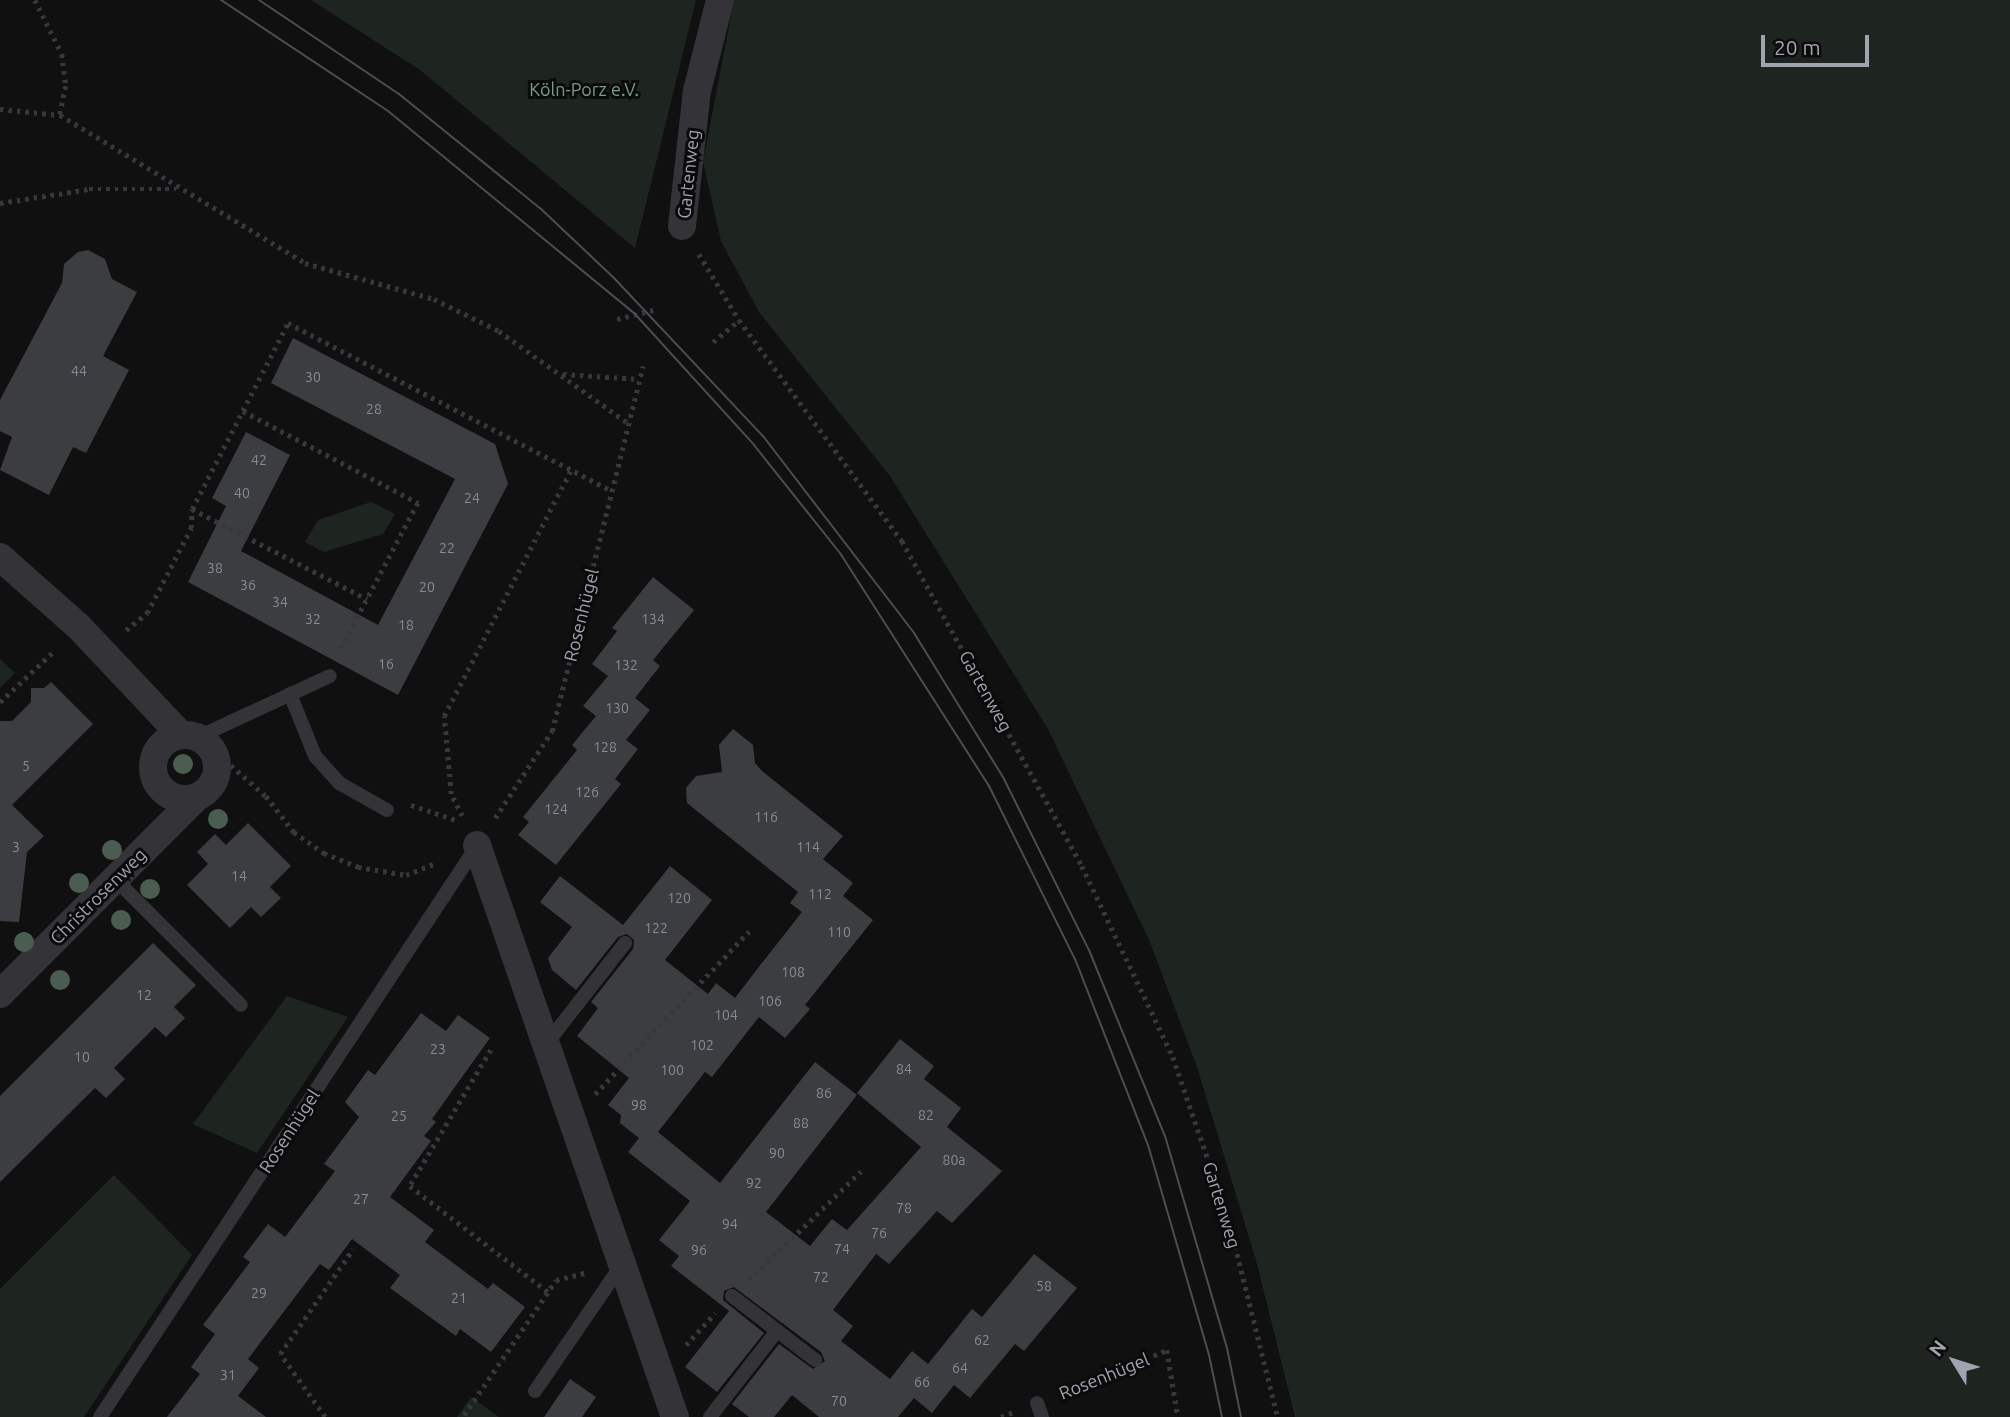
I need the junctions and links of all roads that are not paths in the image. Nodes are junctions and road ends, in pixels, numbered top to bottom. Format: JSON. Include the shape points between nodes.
{"nodes":[{"id":1,"x":720,"y":0,"type":"edge"},
{"id":2,"x":682,"y":226,"type":"road end"},
{"id":3,"x":0,"y":557,"type":"edge"},
{"id":4,"x":330,"y":676,"type":"road end"},
{"id":5,"x":290,"y":694,"type":"junction"},
{"id":6,"x":195,"y":739,"type":"junction"},
{"id":7,"x":196,"y":798,"type":"junction"},
{"id":8,"x":387,"y":810,"type":"road end"},
{"id":9,"x":477,"y":845,"type":"joint"},
{"id":10,"x":115,"y":879,"type":"junction"},
{"id":11,"x":625,"y":943,"type":"dead end"},
{"id":12,"x":0,"y":994,"type":"edge"},
{"id":13,"x":241,"y":1005,"type":"dead end"},
{"id":14,"x":547,"y":1043,"type":"junction"},
{"id":15,"x":623,"y":1263,"type":"junction"},
{"id":16,"x":732,"y":1296,"type":"road end"},
{"id":17,"x":777,"y":1331,"type":"junction"},
{"id":18,"x":815,"y":1360,"type":"dead end"},
{"id":19,"x":536,"y":1391,"type":"dead end"},
{"id":20,"x":100,"y":1417,"type":"edge"},
{"id":21,"x":675,"y":1417,"type":"edge"},
{"id":22,"x":710,"y":1417,"type":"edge"}],
"edges":[{"from":1,"to":2,"type":"street","name":"Gartenweg","via":[[697,91]]},
{"from":3,"to":6,"type":"street","name":"Christrosenweg"},
{"from":4,"to":5,"type":"lane"},
{"from":5,"to":6,"type":"lane"},
{"from":5,"to":8,"type":"lane","via":[[315,756],[339,783],[363,801]]},
{"from":6,"to":7,"type":"street","name":"Christrosenweg","via":[[215,754],[216,776]]},
{"from":6,"to":7,"type":"street","via":[[162,744],[155,753],[154,779],[173,798]]},
{"from":7,"to":10,"type":"street","name":"Christrosenweg"},
{"from":9,"to":14,"type":"street"},
{"from":9,"to":20,"type":"lane","name":"Rosenhügel"},
{"from":10,"to":12,"type":"street","name":"Christrosenweg"},
{"from":10,"to":13,"type":"lane"},
{"from":11,"to":14,"type":"lane"},
{"from":14,"to":15,"type":"street"},
{"from":15,"to":19,"type":"lane"},
{"from":15,"to":21,"type":"street"},
{"from":16,"to":17,"type":"lane"},
{"from":17,"to":18,"type":"lane"},
{"from":17,"to":22,"type":"lane"}]}
